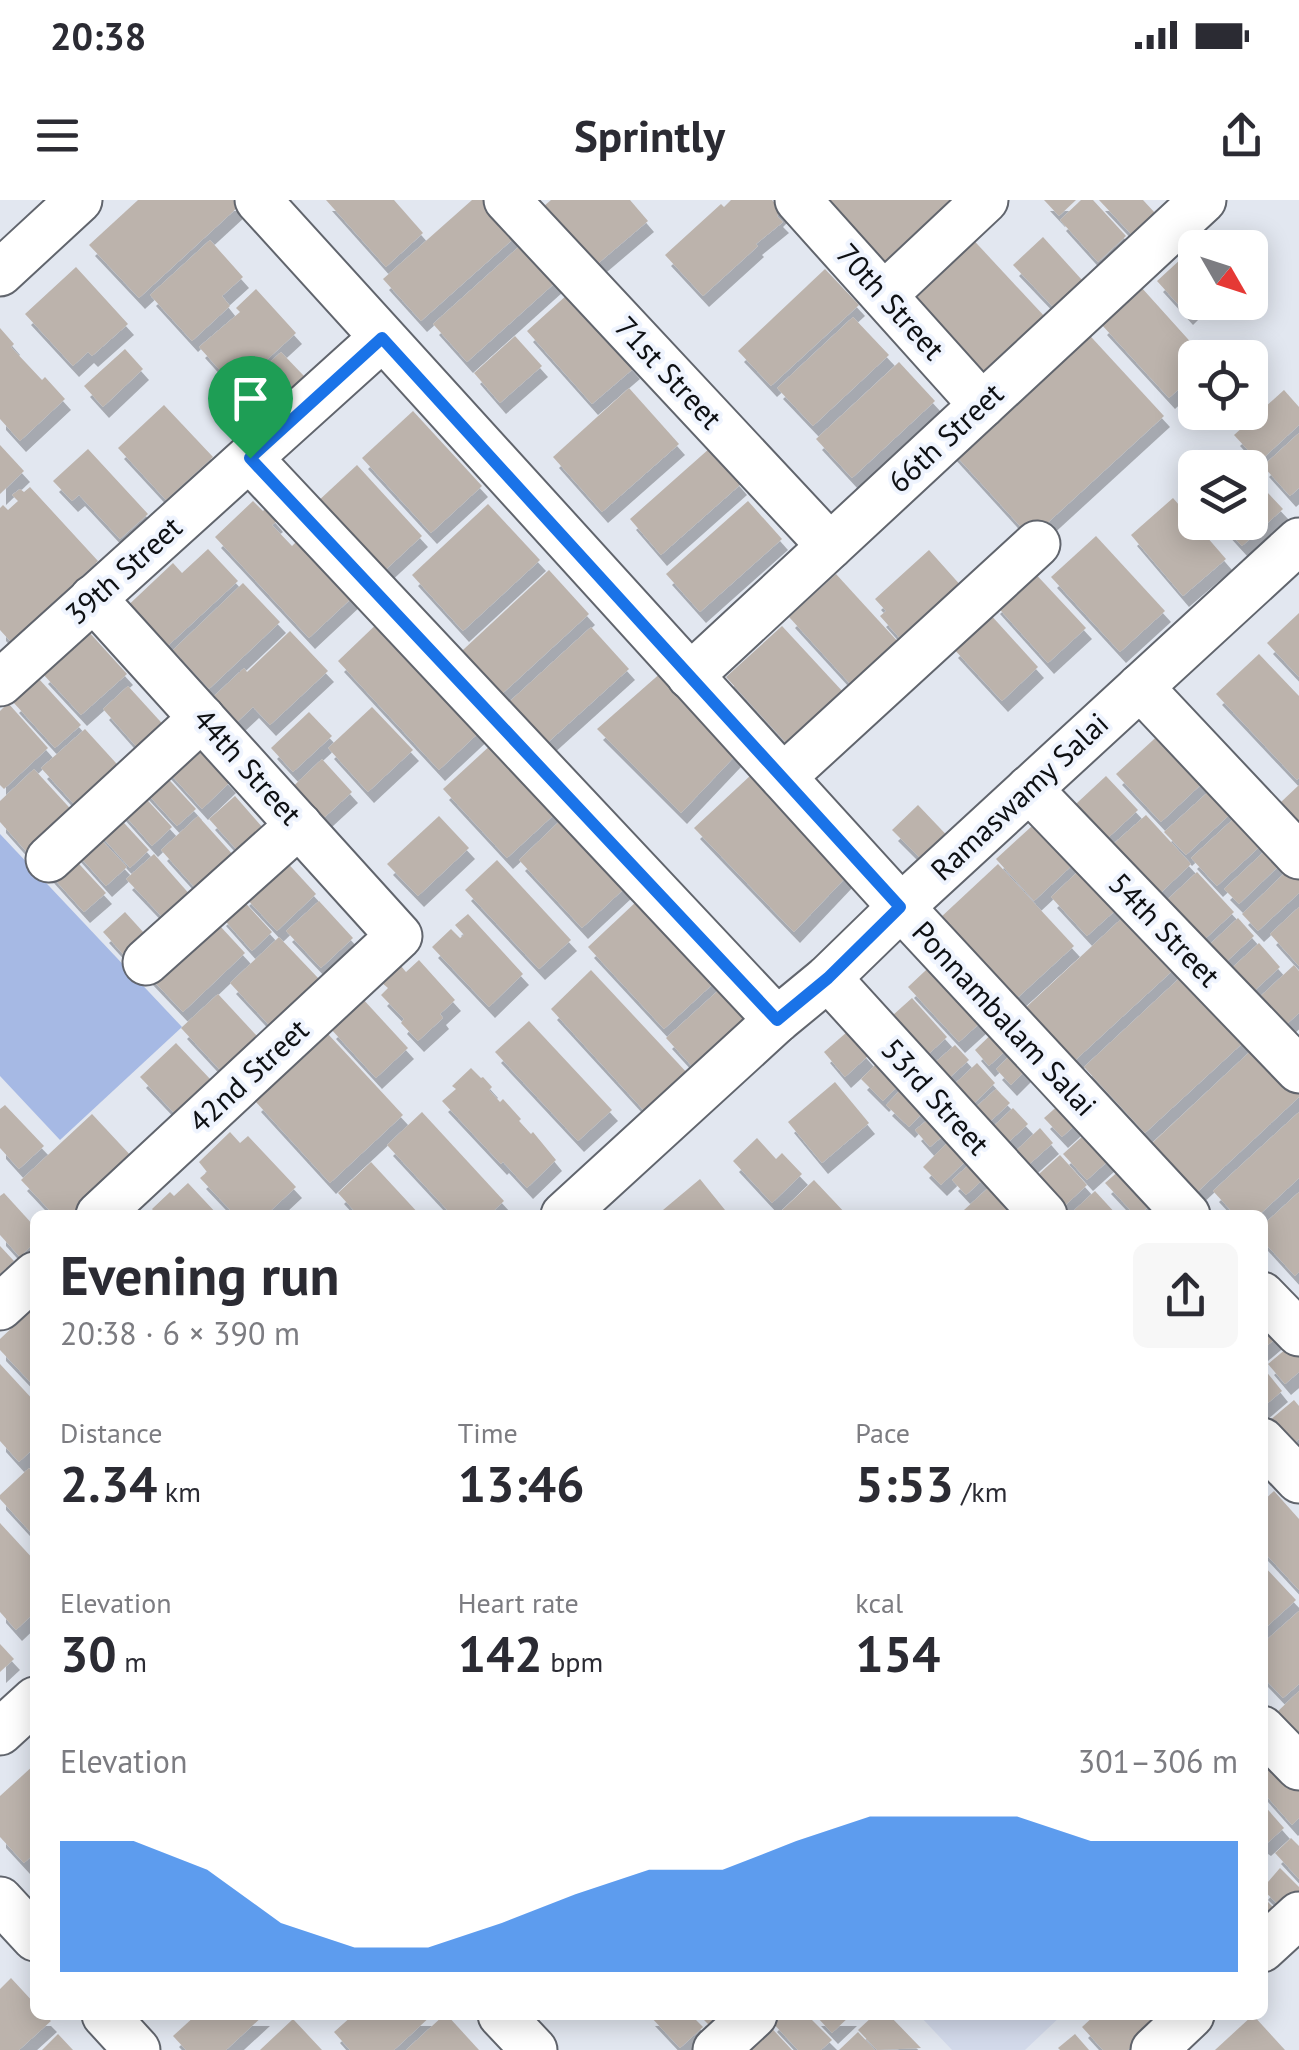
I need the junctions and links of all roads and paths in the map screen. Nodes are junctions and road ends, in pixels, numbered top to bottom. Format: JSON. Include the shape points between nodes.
{"nodes":[{"id":1,"x":79,"y":200,"type":"edge"},
{"id":2,"x":258,"y":200,"type":"edge"},
{"id":3,"x":507,"y":200,"type":"edge"},
{"id":4,"x":798,"y":200,"type":"edge"},
{"id":5,"x":985,"y":200,"type":"edge"},
{"id":6,"x":1203,"y":200,"type":"edge"},
{"id":7,"x":0,"y":272,"type":"edge"},
{"id":8,"x":884,"y":295,"type":"junction"},
{"id":9,"x":382,"y":338,"type":"junction"},
{"id":10,"x":982,"y":405,"type":"junction"},
{"id":11,"x":250,"y":458,"type":"junction"},
{"id":12,"x":1299,"y":541,"type":"edge"},
{"id":13,"x":1037,"y":544,"type":"dead end"},
{"id":14,"x":830,"y":546,"type":"junction"},
{"id":15,"x":94,"y":598,"type":"junction"},
{"id":16,"x":690,"y":676,"type":"junction"},
{"id":17,"x":0,"y":684,"type":"edge"},
{"id":18,"x":1140,"y":687,"type":"junction"},
{"id":19,"x":202,"y":718,"type":"junction"},
{"id":20,"x":783,"y":778,"type":"junction"},
{"id":21,"x":1029,"y":789,"type":"junction"},
{"id":22,"x":298,"y":825,"type":"junction"},
{"id":23,"x":1299,"y":856,"type":"edge"},
{"id":24,"x":49,"y":859,"type":"dead end"},
{"id":25,"x":900,"y":907,"type":"junction"},
{"id":26,"x":399,"y":936,"type":"joint"},
{"id":27,"x":146,"y":962,"type":"dead end"},
{"id":28,"x":828,"y":978,"type":"junction"},
{"id":29,"x":777,"y":1020,"type":"junction"},
{"id":30,"x":1299,"y":1070,"type":"edge"},
{"id":31,"x":104,"y":1210,"type":"edge"},
{"id":32,"x":569,"y":1210,"type":"edge"},
{"id":33,"x":1039,"y":1210,"type":"edge"},
{"id":34,"x":1182,"y":1210,"type":"edge"},
{"id":35,"x":30,"y":1279,"type":"edge"},
{"id":36,"x":1268,"y":1301,"type":"edge"},
{"id":37,"x":0,"y":1307,"type":"edge"},
{"id":38,"x":1299,"y":1333,"type":"edge"},
{"id":39,"x":1268,"y":1448,"type":"edge"},
{"id":40,"x":1299,"y":1480,"type":"edge"},
{"id":41,"x":30,"y":1705,"type":"edge"},
{"id":42,"x":0,"y":1732,"type":"edge"},
{"id":43,"x":0,"y":1900,"type":"edge"},
{"id":44,"x":1299,"y":1914,"type":"edge"},
{"id":45,"x":30,"y":1933,"type":"edge"},
{"id":46,"x":1268,"y":1943,"type":"edge"},
{"id":47,"x":110,"y":2020,"type":"edge"},
{"id":48,"x":749,"y":2020,"type":"edge"},
{"id":49,"x":1187,"y":2020,"type":"edge"},
{"id":50,"x":137,"y":2050,"type":"edge"},
{"id":51,"x":716,"y":2050,"type":"edge"},
{"id":52,"x":1154,"y":2050,"type":"edge"}],
"edges":[{"from":1,"to":7,"type":"street"},
{"from":2,"to":9,"type":"street","name":"Ponnambalam Salai"},
{"from":3,"to":14,"type":"street","name":"71st Street"},
{"from":4,"to":8,"type":"street","name":"70th Street"},
{"from":5,"to":8,"type":"street"},
{"from":6,"to":10,"type":"street","name":"66th Street"},
{"from":8,"to":10,"type":"street","name":"70th Street"},
{"from":9,"to":11,"type":"street","name":"39th Street"},
{"from":9,"to":16,"type":"street","name":"Ponnambalam Salai"},
{"from":10,"to":14,"type":"street","name":"66th Street"},
{"from":11,"to":15,"type":"street","name":"39th Street"},
{"from":11,"to":29,"type":"street"},
{"from":12,"to":18,"type":"street","name":"Ramaswamy Salai"},
{"from":13,"to":20,"type":"street"},
{"from":14,"to":16,"type":"street","name":"66th Street"},
{"from":15,"to":17,"type":"street","name":"39th Street"},
{"from":15,"to":19,"type":"street","name":"44th Street"},
{"from":16,"to":20,"type":"street","name":"Ponnambalam Salai"},
{"from":18,"to":21,"type":"street","name":"Ramaswamy Salai"},
{"from":18,"to":23,"type":"street"},
{"from":19,"to":22,"type":"street","name":"44th Street"},
{"from":19,"to":24,"type":"street"},
{"from":20,"to":25,"type":"street","name":"Ponnambalam Salai"},
{"from":21,"to":25,"type":"street","name":"Ramaswamy Salai"},
{"from":21,"to":30,"type":"street","name":"54th Street"},
{"from":22,"to":26,"type":"street","name":"44th Street"},
{"from":22,"to":27,"type":"street"},
{"from":25,"to":28,"type":"street","name":"Ramaswamy Salai"},
{"from":25,"to":34,"type":"street","name":"Ponnambalam Salai"},
{"from":26,"to":31,"type":"street","name":"42nd Street"},
{"from":28,"to":29,"type":"street","name":"Ramaswamy Salai"},
{"from":28,"to":33,"type":"street","name":"53rd Street"},
{"from":29,"to":32,"type":"street","name":"Ramaswamy Salai"},
{"from":35,"to":37,"type":"street"},
{"from":36,"to":38,"type":"street"},
{"from":39,"to":40,"type":"street"},
{"from":41,"to":42,"type":"street"},
{"from":43,"to":45,"type":"street"},
{"from":44,"to":46,"type":"street"},
{"from":47,"to":50,"type":"street"},
{"from":48,"to":51,"type":"street"},
{"from":49,"to":52,"type":"street"}]}
